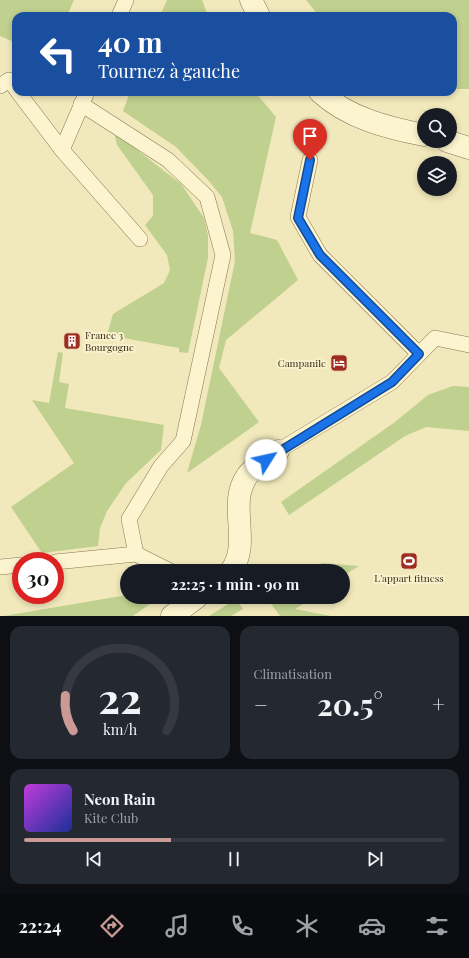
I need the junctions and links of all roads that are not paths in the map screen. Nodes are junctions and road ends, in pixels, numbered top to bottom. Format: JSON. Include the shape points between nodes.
{"nodes":[{"id":1,"x":126,"y":0,"type":"edge"},
{"id":2,"x":251,"y":0,"type":"edge"},
{"id":3,"x":121,"y":12,"type":"edge"},
{"id":4,"x":257,"y":12,"type":"edge"},
{"id":5,"x":12,"y":84,"type":"edge"},
{"id":6,"x":0,"y":86,"type":"edge"},
{"id":7,"x":21,"y":96,"type":"edge"},
{"id":8,"x":326,"y":96,"type":"edge"},
{"id":9,"x":84,"y":98,"type":"edge"},
{"id":10,"x":417,"y":134,"type":"edge"},
{"id":11,"x":469,"y":134,"type":"edge"},
{"id":12,"x":457,"y":135,"type":"edge"},
{"id":13,"x":457,"y":144,"type":"edge"},
{"id":14,"x":469,"y":148,"type":"edge"},
{"id":15,"x":62,"y":150,"type":"junction"},
{"id":16,"x":310,"y":160,"type":"dead end"},
{"id":17,"x":140,"y":239,"type":"dead end"},
{"id":18,"x":469,"y":345,"type":"edge"},
{"id":19,"x":419,"y":354,"type":"junction"},
{"id":20,"x":278,"y":451,"type":"joint"},
{"id":21,"x":136,"y":554,"type":"junction"},
{"id":22,"x":64,"y":561,"type":"edge"},
{"id":23,"x":156,"y":564,"type":"edge"},
{"id":24,"x":236,"y":564,"type":"edge"},
{"id":25,"x":12,"y":566,"type":"edge"},
{"id":26,"x":0,"y":567,"type":"edge"},
{"id":27,"x":188,"y":604,"type":"edge"},
{"id":28,"x":172,"y":616,"type":"edge"}],
"edges":[{"from":1,"to":3,"type":"lane"},
{"from":2,"to":4,"type":"street"},
{"from":5,"to":6,"type":"lane","via":[[9,80]]},
{"from":7,"to":15,"type":"lane"},
{"from":8,"to":10,"type":"street","via":[[348,111],[370,121]]},
{"from":9,"to":15,"type":"lane"},
{"from":9,"to":21,"type":"lane","via":[[168,160],[207,197],[223,255],[183,441],[161,466],[129,519]]},
{"from":11,"to":12,"type":"street"},
{"from":13,"to":14,"type":"street"},
{"from":15,"to":17,"type":"lane"},
{"from":16,"to":19,"type":"lane","via":[[298,218],[320,255]]},
{"from":18,"to":19,"type":"lane","via":[[435,338]]},
{"from":19,"to":20,"type":"lane","via":[[392,382]]},
{"from":20,"to":24,"type":"street","via":[[253,469],[240,490],[239,559]]},
{"from":21,"to":22,"type":"lane"},
{"from":21,"to":23,"type":"lane"},
{"from":25,"to":26,"type":"lane"},
{"from":27,"to":28,"type":"street"}]}
